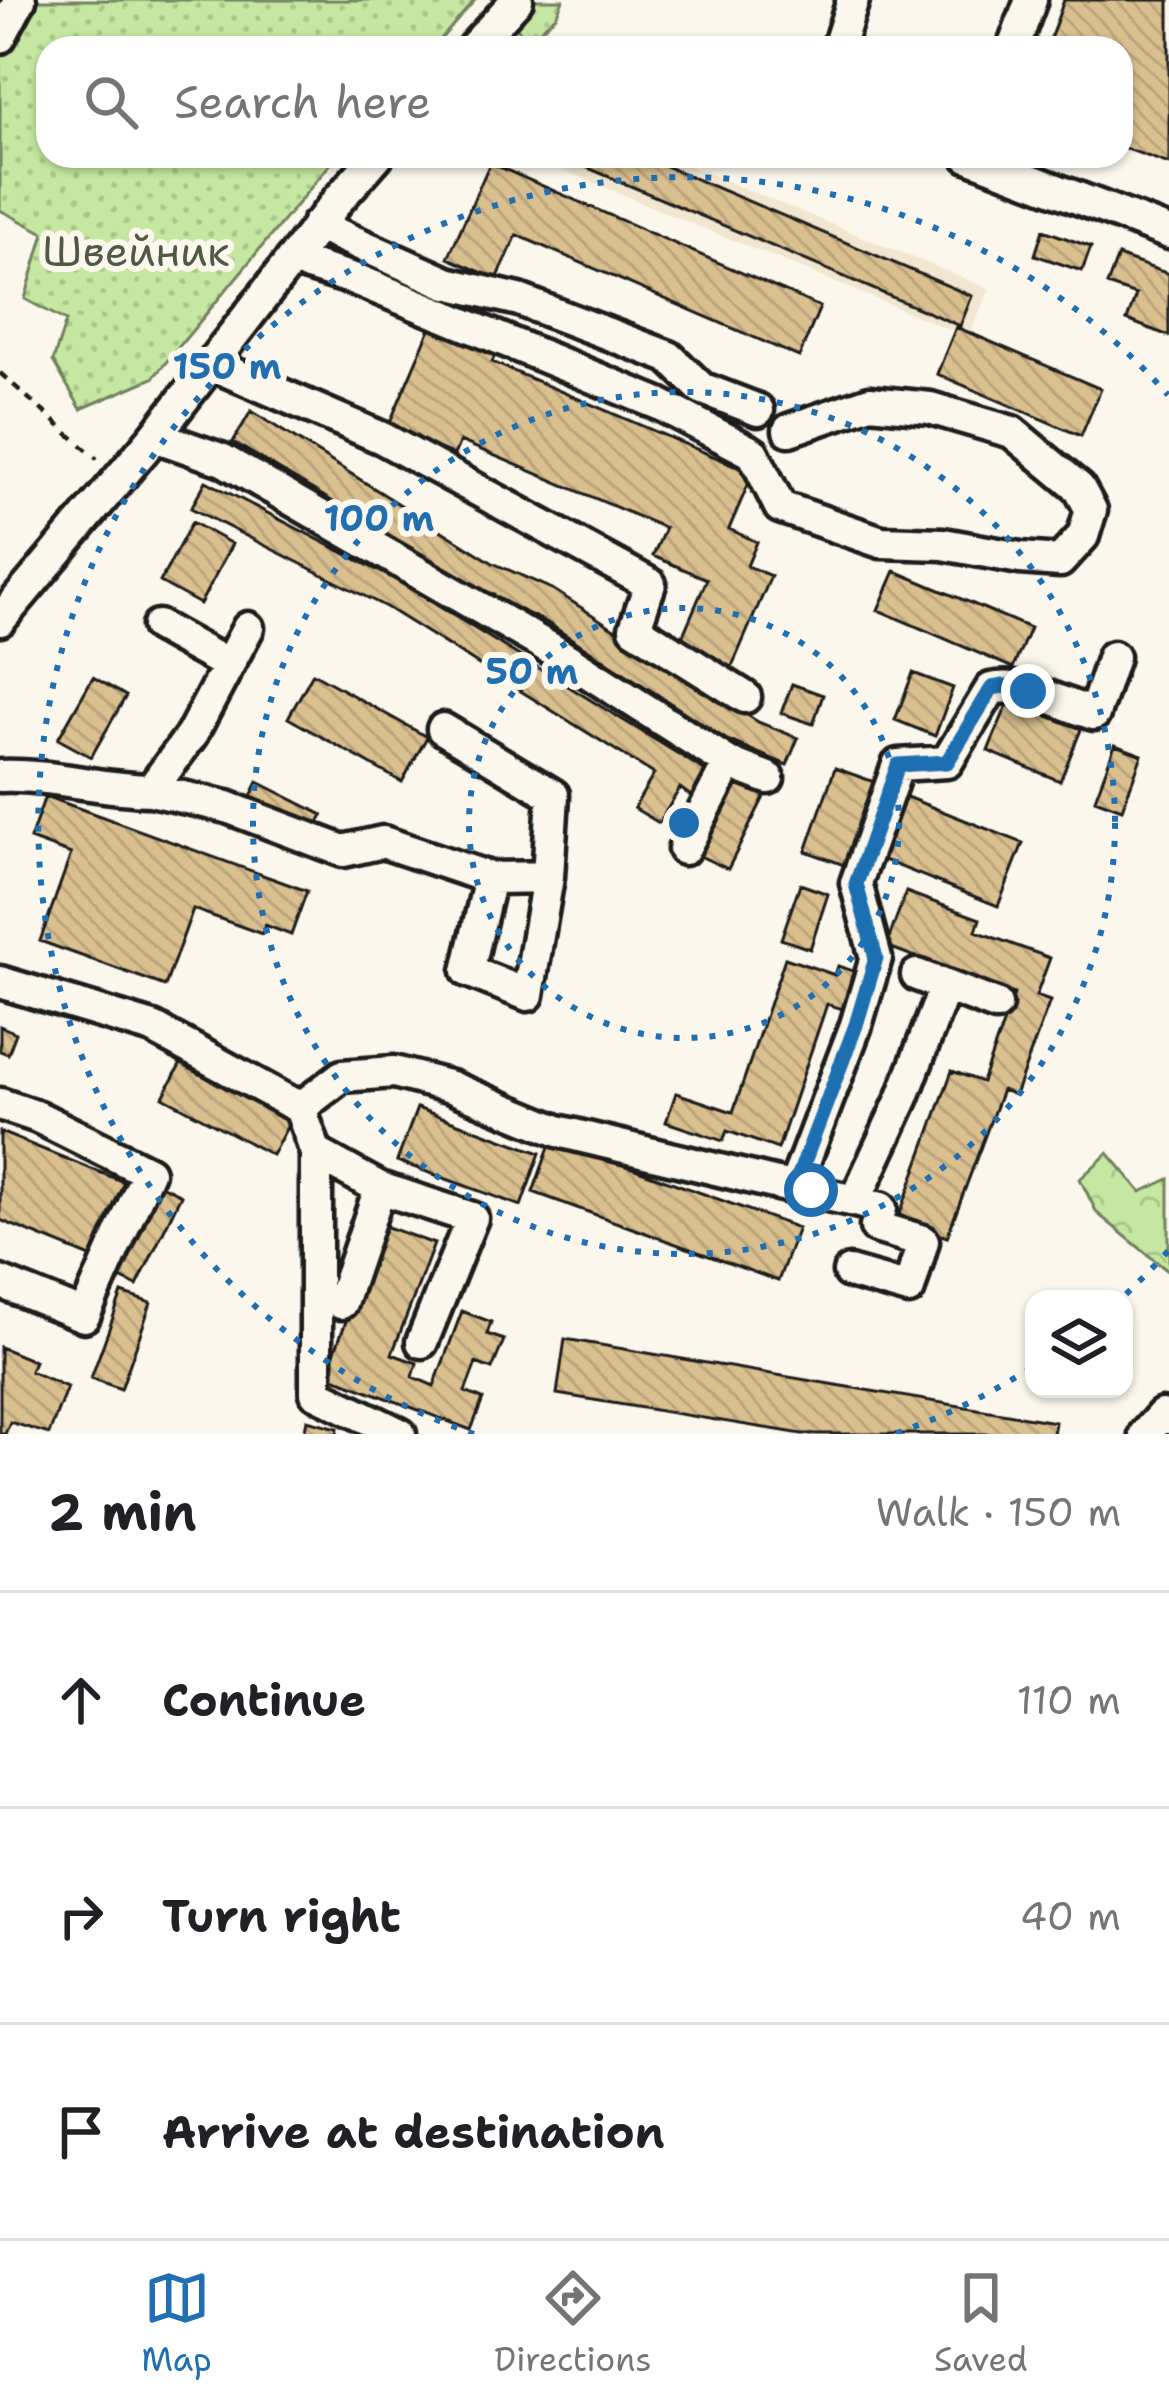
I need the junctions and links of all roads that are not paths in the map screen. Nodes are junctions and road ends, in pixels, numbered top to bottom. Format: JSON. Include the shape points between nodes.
{"nodes":[{"id":1,"x":20,"y":0,"type":"edge"},
{"id":2,"x":517,"y":0,"type":"edge"},
{"id":3,"x":853,"y":0,"type":"edge"},
{"id":4,"x":1031,"y":0,"type":"edge"},
{"id":5,"x":484,"y":36,"type":"edge"},
{"id":6,"x":842,"y":36,"type":"edge"},
{"id":7,"x":1018,"y":36,"type":"edge"},
{"id":8,"x":0,"y":37,"type":"edge"},
{"id":9,"x":367,"y":168,"type":"edge"},
{"id":10,"x":1002,"y":168,"type":"edge"},
{"id":11,"x":317,"y":225,"type":"junction"},
{"id":12,"x":1169,"y":232,"type":"edge"},
{"id":13,"x":291,"y":260,"type":"junction"},
{"id":14,"x":211,"y":364,"type":"junction"},
{"id":15,"x":758,"y":410,"type":"dead end"},
{"id":16,"x":789,"y":430,"type":"dead end"},
{"id":17,"x":155,"y":436,"type":"junction"},
{"id":18,"x":0,"y":620,"type":"edge"},
{"id":19,"x":158,"y":626,"type":"dead end"},
{"id":20,"x":248,"y":628,"type":"dead end"},
{"id":21,"x":1113,"y":657,"type":"dead end"},
{"id":22,"x":228,"y":665,"type":"junction"},
{"id":23,"x":745,"y":697,"type":"dead end"},
{"id":24,"x":443,"y":729,"type":"dead end"},
{"id":25,"x":729,"y":764,"type":"junction"},
{"id":26,"x":0,"y":776,"type":"edge"},
{"id":27,"x":768,"y":778,"type":"dead end"},
{"id":28,"x":151,"y":790,"type":"junction"},
{"id":29,"x":684,"y":849,"type":"dead end"},
{"id":30,"x":490,"y":878,"type":"junction"},
{"id":31,"x":548,"y":878,"type":"junction"},
{"id":32,"x":0,"y":982,"type":"edge"},
{"id":33,"x":996,"y":1005,"type":"dead end"},
{"id":34,"x":0,"y":1104,"type":"edge"},
{"id":35,"x":300,"y":1108,"type":"junction"},
{"id":36,"x":316,"y":1153,"type":"junction"},
{"id":37,"x":380,"y":1188,"type":"junction"},
{"id":38,"x":794,"y":1188,"type":"junction"},
{"id":39,"x":855,"y":1201,"type":"junction"},
{"id":40,"x":849,"y":1272,"type":"dead end"},
{"id":41,"x":0,"y":1282,"type":"edge"},
{"id":42,"x":341,"y":1303,"type":"dead end"},
{"id":43,"x":422,"y":1342,"type":"dead end"},
{"id":44,"x":1169,"y":1418,"type":"edge"},
{"id":45,"x":358,"y":1426,"type":"edge"},
{"id":46,"x":400,"y":1434,"type":"edge"},
{"id":47,"x":1145,"y":1434,"type":"edge"}],
"edges":[{"from":1,"to":8,"type":"lane"},
{"from":2,"to":5,"type":"lane"},
{"from":3,"to":6,"type":"lane"},
{"from":4,"to":7,"type":"lane"},
{"from":9,"to":11,"type":"lane"},
{"from":10,"to":12,"type":"lane"},
{"from":11,"to":13,"type":"lane"},
{"from":11,"to":15,"type":"lane","via":[[447,283],[519,300],[669,357],[700,388]]},
{"from":13,"to":14,"type":"lane"},
{"from":13,"to":16,"type":"lane","via":[[659,404],[753,453],[781,507],[881,542],[1060,561],[1083,536],[1090,510],[1079,488],[1012,432],[930,408],[870,402]]},
{"from":14,"to":17,"type":"lane"},
{"from":14,"to":23,"type":"lane","via":[[382,438],[650,584],[634,628]]},
{"from":17,"to":18,"type":"lane"},
{"from":17,"to":25,"type":"lane","via":[[223,460],[553,650]]},
{"from":19,"to":22,"type":"lane"},
{"from":20,"to":22,"type":"lane"},
{"from":21,"to":38,"type":"lane","via":[[1094,714],[992,688],[947,762],[898,765],[856,884],[876,958]]},
{"from":22,"to":28,"type":"lane"},
{"from":24,"to":31,"type":"lane","via":[[553,795]]},
{"from":25,"to":27,"type":"lane"},
{"from":25,"to":29,"type":"lane"},
{"from":26,"to":28,"type":"lane"},
{"from":28,"to":30,"type":"lane","via":[[227,807],[343,851],[383,842]]},
{"from":30,"to":31,"type":"lane"},
{"from":30,"to":31,"type":"lane","via":[[468,971],[528,995]]},
{"from":32,"to":35,"type":"lane","via":[[153,1028]]},
{"from":33,"to":39,"type":"lane","via":[[931,981],[903,1097]]},
{"from":34,"to":41,"type":"lane","via":[[148,1172],[84,1316]]},
{"from":35,"to":36,"type":"lane"},
{"from":35,"to":38,"type":"lane","via":[[342,1076],[394,1072],[558,1131]]},
{"from":36,"to":37,"type":"lane"},
{"from":36,"to":45,"type":"lane","via":[[316,1393]]},
{"from":37,"to":42,"type":"lane"},
{"from":37,"to":43,"type":"lane","via":[[472,1218]]},
{"from":38,"to":39,"type":"lane"},
{"from":39,"to":40,"type":"lane","via":[[881,1208],[876,1227],[923,1241],[909,1288]]},
{"from":44,"to":47,"type":"lane","via":[[1162,1414]]},
{"from":45,"to":46,"type":"lane"}]}
